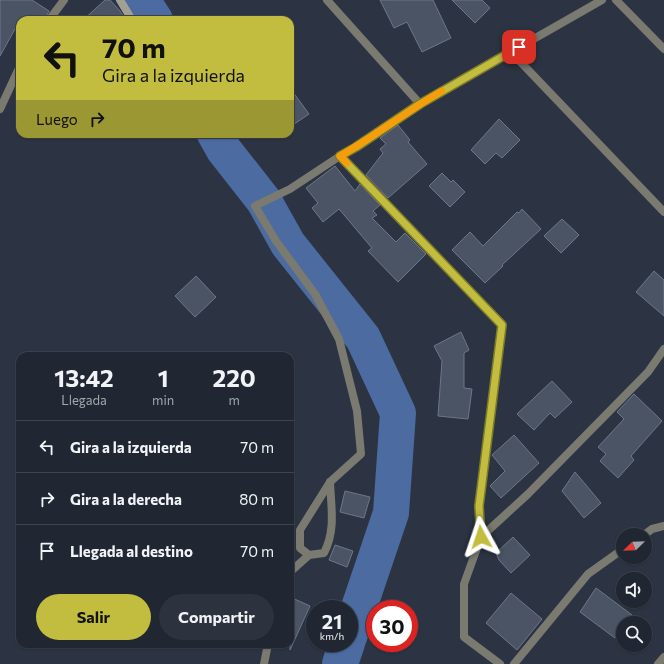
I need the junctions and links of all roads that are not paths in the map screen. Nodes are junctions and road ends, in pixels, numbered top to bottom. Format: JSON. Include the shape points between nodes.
{"nodes":[{"id":1,"x":64,"y":0,"type":"edge"},
{"id":2,"x":120,"y":0,"type":"edge"},
{"id":3,"x":327,"y":0,"type":"edge"},
{"id":4,"x":602,"y":0,"type":"edge"},
{"id":5,"x":616,"y":0,"type":"edge"},
{"id":6,"x":52,"y":16,"type":"edge"},
{"id":7,"x":130,"y":16,"type":"edge"},
{"id":8,"x":664,"y":49,"type":"edge"},
{"id":9,"x":510,"y":52,"type":"junction"},
{"id":10,"x":16,"y":74,"type":"edge"},
{"id":11,"x":420,"y":104,"type":"junction"},
{"id":12,"x":0,"y":108,"type":"edge"},
{"id":13,"x":340,"y":156,"type":"junction"},
{"id":14,"x":664,"y":212,"type":"edge"},
{"id":15,"x":664,"y":349,"type":"edge"},
{"id":16,"x":330,"y":482,"type":"junction"},
{"id":17,"x":664,"y":526,"type":"edge"},
{"id":18,"x":652,"y":529,"type":"edge"},
{"id":19,"x":481,"y":537,"type":"junction"},
{"id":20,"x":616,"y":554,"type":"edge"},
{"id":21,"x":309,"y":555,"type":"junction"},
{"id":22,"x":294,"y":568,"type":"edge"},
{"id":23,"x":267,"y":648,"type":"edge"},
{"id":24,"x":664,"y":657,"type":"edge"},
{"id":25,"x":264,"y":664,"type":"edge"},
{"id":26,"x":500,"y":664,"type":"edge"},
{"id":27,"x":514,"y":664,"type":"edge"},
{"id":28,"x":658,"y":664,"type":"edge"}],
"edges":[{"from":1,"to":6,"type":"street"},
{"from":2,"to":7,"type":"main road"},
{"from":3,"to":11,"type":"street"},
{"from":4,"to":9,"type":"street"},
{"from":5,"to":8,"type":"street"},
{"from":9,"to":11,"type":"street"},
{"from":9,"to":14,"type":"street"},
{"from":10,"to":12,"type":"street"},
{"from":11,"to":13,"type":"street"},
{"from":13,"to":16,"type":"street","via":[[290,189],[255,206],[276,241],[315,294],[339,339],[357,410],[361,454]]},
{"from":13,"to":19,"type":"street","via":[[502,325],[479,506]]},
{"from":15,"to":19,"type":"street","via":[[648,372],[528,494]]},
{"from":16,"to":21,"type":"street","via":[[300,530],[300,548]]},
{"from":16,"to":21,"type":"street","via":[[332,529],[328,545],[324,553]]},
{"from":17,"to":18,"type":"street"},
{"from":19,"to":26,"type":"street","via":[[464,584],[464,637]]},
{"from":20,"to":27,"type":"street","via":[[588,574]]},
{"from":21,"to":22,"type":"street"},
{"from":23,"to":25,"type":"street"},
{"from":24,"to":28,"type":"street"}]}
